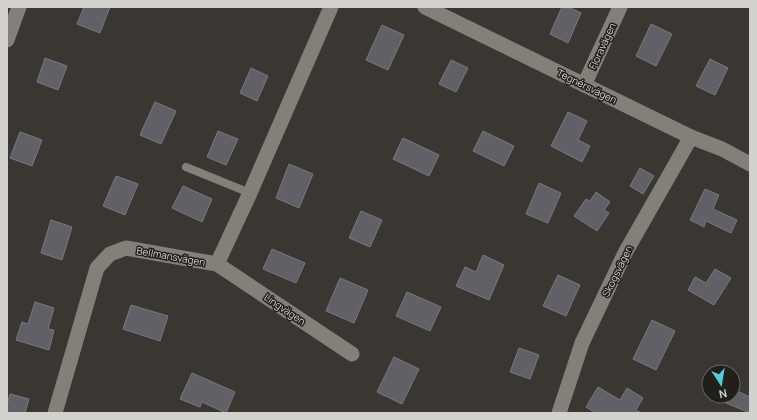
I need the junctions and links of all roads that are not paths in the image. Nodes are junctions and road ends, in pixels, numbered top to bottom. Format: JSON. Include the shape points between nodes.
{"nodes":[{"id":1,"x":19,"y":7,"type":"edge"},
{"id":2,"x":331,"y":7,"type":"edge"},
{"id":3,"x":424,"y":7,"type":"edge"},
{"id":4,"x":620,"y":7,"type":"edge"},
{"id":5,"x":7,"y":40,"type":"edge"},
{"id":6,"x":584,"y":85,"type":"junction"},
{"id":7,"x":690,"y":137,"type":"junction"},
{"id":8,"x":750,"y":164,"type":"edge"},
{"id":9,"x":186,"y":167,"type":"dead end"},
{"id":10,"x":250,"y":193,"type":"junction"},
{"id":11,"x":217,"y":264,"type":"junction"},
{"id":12,"x":352,"y":354,"type":"dead end"},
{"id":13,"x":55,"y":413,"type":"edge"},
{"id":14,"x":559,"y":413,"type":"edge"}],
"edges":[{"from":1,"to":5,"type":"street"},
{"from":2,"to":10,"type":"street","name":"Bellmansvägen"},
{"from":3,"to":6,"type":"street","name":"Tegnérsvägen"},
{"from":4,"to":6,"type":"street","name":"Floravägen"},
{"from":6,"to":7,"type":"street","name":"Tegnérsvägen"},
{"from":7,"to":8,"type":"street","name":"Tegnérsvägen"},
{"from":7,"to":14,"type":"street","name":"Skogsvägen","via":[[625,253],[582,343]]},
{"from":9,"to":10,"type":"lane"},
{"from":10,"to":11,"type":"street","name":"Bellmansvägen"},
{"from":11,"to":12,"type":"street","name":"Lingvägen"},
{"from":11,"to":13,"type":"street","name":"Bellmansvägen","via":[[126,248],[110,254],[97,268]]}]}
